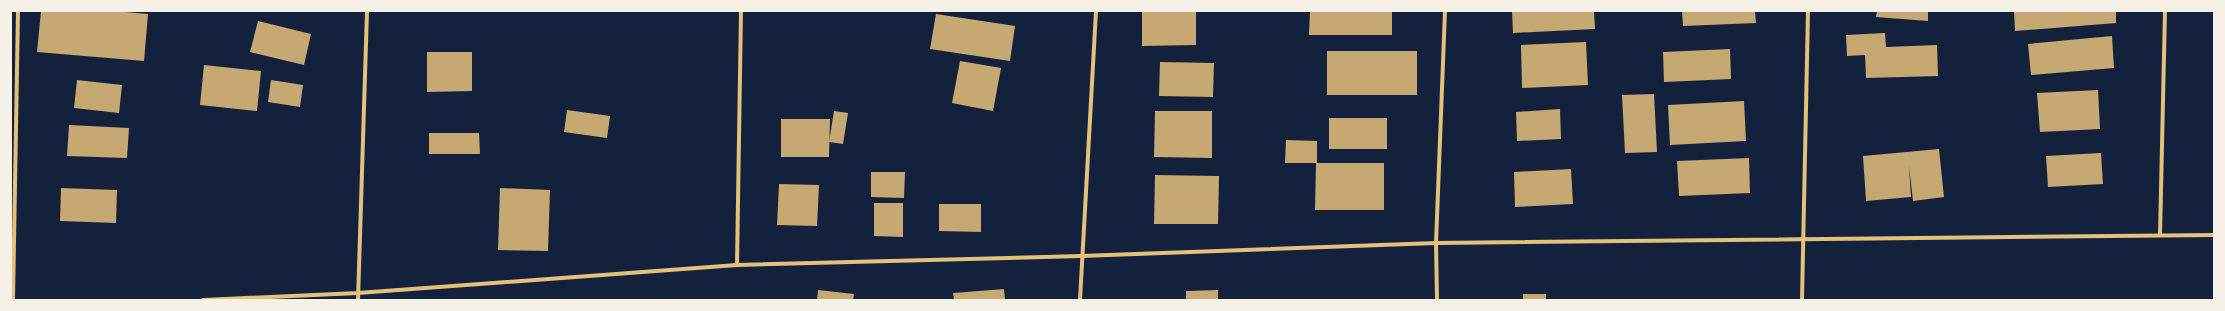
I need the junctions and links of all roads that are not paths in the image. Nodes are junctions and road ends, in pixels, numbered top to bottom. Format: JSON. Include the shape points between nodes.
{"nodes":[{"id":1,"x":18,"y":11,"type":"edge"},
{"id":2,"x":367,"y":11,"type":"edge"},
{"id":3,"x":741,"y":11,"type":"edge"},
{"id":4,"x":1096,"y":11,"type":"edge"},
{"id":5,"x":1445,"y":11,"type":"edge"},
{"id":6,"x":1808,"y":11,"type":"edge"},
{"id":7,"x":2165,"y":11,"type":"edge"},
{"id":8,"x":2214,"y":234,"type":"edge"},
{"id":9,"x":2160,"y":235,"type":"junction"},
{"id":10,"x":1802,"y":238,"type":"junction"},
{"id":11,"x":1436,"y":243,"type":"junction"},
{"id":12,"x":1081,"y":256,"type":"junction"},
{"id":13,"x":736,"y":266,"type":"junction"},
{"id":14,"x":358,"y":293,"type":"junction"},
{"id":15,"x":13,"y":300,"type":"edge"},
{"id":16,"x":203,"y":300,"type":"edge"},
{"id":17,"x":358,"y":300,"type":"edge"},
{"id":18,"x":1080,"y":300,"type":"edge"},
{"id":19,"x":1437,"y":300,"type":"edge"},
{"id":20,"x":1802,"y":300,"type":"edge"}],
"edges":[{"from":1,"to":15,"type":"street"},
{"from":2,"to":14,"type":"street"},
{"from":3,"to":13,"type":"street"},
{"from":4,"to":12,"type":"street"},
{"from":5,"to":11,"type":"street"},
{"from":6,"to":10,"type":"street"},
{"from":7,"to":9,"type":"street"},
{"from":8,"to":9,"type":"street"},
{"from":9,"to":10,"type":"street"},
{"from":10,"to":11,"type":"street"},
{"from":10,"to":20,"type":"street"},
{"from":11,"to":12,"type":"street"},
{"from":11,"to":19,"type":"street"},
{"from":12,"to":13,"type":"street"},
{"from":12,"to":18,"type":"street"},
{"from":13,"to":14,"type":"street"},
{"from":14,"to":16,"type":"street"},
{"from":14,"to":17,"type":"street"}]}
